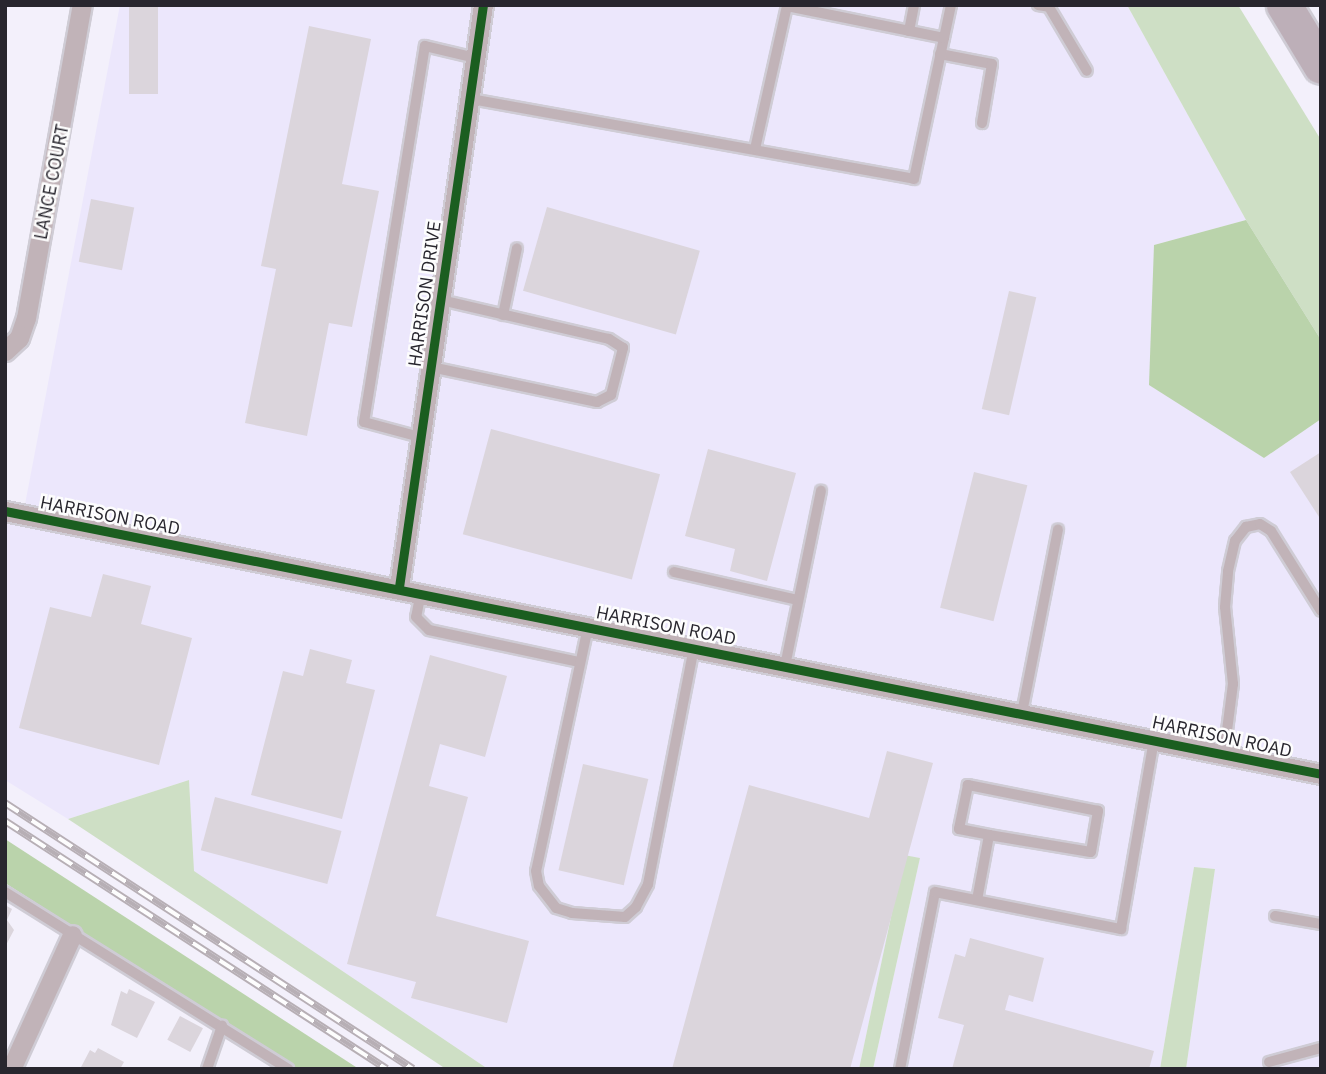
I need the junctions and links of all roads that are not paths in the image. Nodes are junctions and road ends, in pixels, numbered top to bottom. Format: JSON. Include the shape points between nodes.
{"nodes":[{"id":1,"x":82,"y":5,"type":"edge"},
{"id":2,"x":483,"y":5,"type":"edge"},
{"id":3,"x":914,"y":5,"type":"edge"},
{"id":4,"x":951,"y":5,"type":"edge"},
{"id":5,"x":1038,"y":5,"type":"edge"},
{"id":6,"x":1284,"y":5,"type":"edge"},
{"id":7,"x":909,"y":31,"type":"junction"},
{"id":8,"x":944,"y":38,"type":"junction"},
{"id":9,"x":940,"y":54,"type":"junction"},
{"id":10,"x":476,"y":58,"type":"junction"},
{"id":11,"x":1321,"y":66,"type":"edge"},
{"id":12,"x":1087,"y":71,"type":"dead end"},
{"id":13,"x":471,"y":99,"type":"junction"},
{"id":14,"x":982,"y":123,"type":"dead end"},
{"id":15,"x":755,"y":149,"type":"junction"},
{"id":16,"x":517,"y":247,"type":"dead end"},
{"id":17,"x":440,"y":300,"type":"junction"},
{"id":18,"x":503,"y":314,"type":"junction"},
{"id":19,"x":5,"y":351,"type":"edge"},
{"id":20,"x":431,"y":367,"type":"junction"},
{"id":21,"x":420,"y":437,"type":"junction"},
{"id":22,"x":821,"y":491,"type":"dead end"},
{"id":23,"x":5,"y":511,"type":"edge"},
{"id":24,"x":1058,"y":530,"type":"dead end"},
{"id":25,"x":674,"y":572,"type":"dead end"},
{"id":26,"x":399,"y":587,"type":"junction"},
{"id":27,"x":421,"y":592,"type":"junction"},
{"id":28,"x":798,"y":600,"type":"junction"},
{"id":29,"x":1321,"y":611,"type":"edge"},
{"id":30,"x":588,"y":627,"type":"junction"},
{"id":31,"x":694,"y":647,"type":"junction"},
{"id":32,"x":580,"y":662,"type":"junction"},
{"id":33,"x":785,"y":666,"type":"junction"},
{"id":34,"x":1021,"y":713,"type":"junction"},
{"id":35,"x":1154,"y":740,"type":"junction"},
{"id":36,"x":1224,"y":754,"type":"junction"},
{"id":37,"x":1321,"y":774,"type":"edge"},
{"id":38,"x":989,"y":835,"type":"junction"},
{"id":39,"x":5,"y":892,"type":"edge"},
{"id":40,"x":977,"y":900,"type":"junction"},
{"id":41,"x":1275,"y":916,"type":"dead end"},
{"id":42,"x":1321,"y":924,"type":"edge"},
{"id":43,"x":72,"y":935,"type":"junction"},
{"id":44,"x":222,"y":1026,"type":"junction"},
{"id":45,"x":1321,"y":1048,"type":"edge"},
{"id":46,"x":1269,"y":1062,"type":"dead end"},
{"id":47,"x":11,"y":1069,"type":"edge"},
{"id":48,"x":206,"y":1069,"type":"edge"},
{"id":49,"x":288,"y":1069,"type":"edge"},
{"id":50,"x":900,"y":1069,"type":"edge"}],
"edges":[{"from":1,"to":19,"type":"street","name":"LANCE COURT","via":[[26,318],[19,338]]},
{"from":2,"to":10,"type":"street","name":"HARRISON DRIVE"},
{"from":3,"to":7,"type":"lane"},
{"from":4,"to":8,"type":"lane"},
{"from":5,"to":12,"type":"lane","via":[[1049,7]]},
{"from":6,"to":11,"type":"highway"},
{"from":7,"to":8,"type":"lane"},
{"from":7,"to":15,"type":"lane","via":[[787,6]]},
{"from":8,"to":9,"type":"lane"},
{"from":9,"to":14,"type":"lane","via":[[992,64]]},
{"from":9,"to":15,"type":"lane","via":[[914,179]]},
{"from":10,"to":13,"type":"street","name":"HARRISON DRIVE"},
{"from":10,"to":21,"type":"lane","via":[[425,46],[364,422]]},
{"from":13,"to":15,"type":"lane"},
{"from":13,"to":17,"type":"street","name":"HARRISON DRIVE"},
{"from":16,"to":18,"type":"lane"},
{"from":17,"to":18,"type":"lane"},
{"from":17,"to":20,"type":"street","name":"HARRISON DRIVE"},
{"from":18,"to":20,"type":"lane","via":[[609,339],[623,348],[611,395],[597,402]]},
{"from":20,"to":21,"type":"street","name":"HARRISON DRIVE"},
{"from":21,"to":26,"type":"street","name":"HARRISON DRIVE"},
{"from":22,"to":28,"type":"lane"},
{"from":23,"to":26,"type":"street","name":"HARRISON ROAD"},
{"from":24,"to":34,"type":"lane"},
{"from":25,"to":28,"type":"lane"},
{"from":26,"to":27,"type":"street","name":"HARRISON ROAD"},
{"from":27,"to":30,"type":"street","name":"HARRISON ROAD"},
{"from":27,"to":32,"type":"lane","via":[[419,624]]},
{"from":28,"to":33,"type":"lane"},
{"from":29,"to":36,"type":"lane","via":[[1271,531],[1260,524],[1246,527],[1235,541],[1228,571],[1225,607],[1233,705]]},
{"from":30,"to":31,"type":"street","name":"HARRISON ROAD"},
{"from":30,"to":32,"type":"lane"},
{"from":31,"to":32,"type":"lane","via":[[648,884],[625,917],[556,908],[539,886],[536,871]]},
{"from":31,"to":33,"type":"street","name":"HARRISON ROAD"},
{"from":33,"to":34,"type":"street","name":"HARRISON ROAD"},
{"from":34,"to":35,"type":"street","name":"HARRISON ROAD"},
{"from":35,"to":36,"type":"street","name":"HARRISON ROAD"},
{"from":35,"to":40,"type":"lane","via":[[1121,929]]},
{"from":36,"to":37,"type":"street","name":"HARRISON ROAD"},
{"from":38,"to":38,"type":"lane","via":[[1091,852],[1097,811],[968,785],[959,829]]},
{"from":38,"to":40,"type":"lane"},
{"from":39,"to":43,"type":"lane"},
{"from":40,"to":50,"type":"lane","via":[[934,892]]},
{"from":41,"to":42,"type":"lane"},
{"from":43,"to":44,"type":"lane"},
{"from":43,"to":47,"type":"street"},
{"from":44,"to":48,"type":"lane"},
{"from":44,"to":49,"type":"lane"},
{"from":45,"to":46,"type":"lane"}]}
